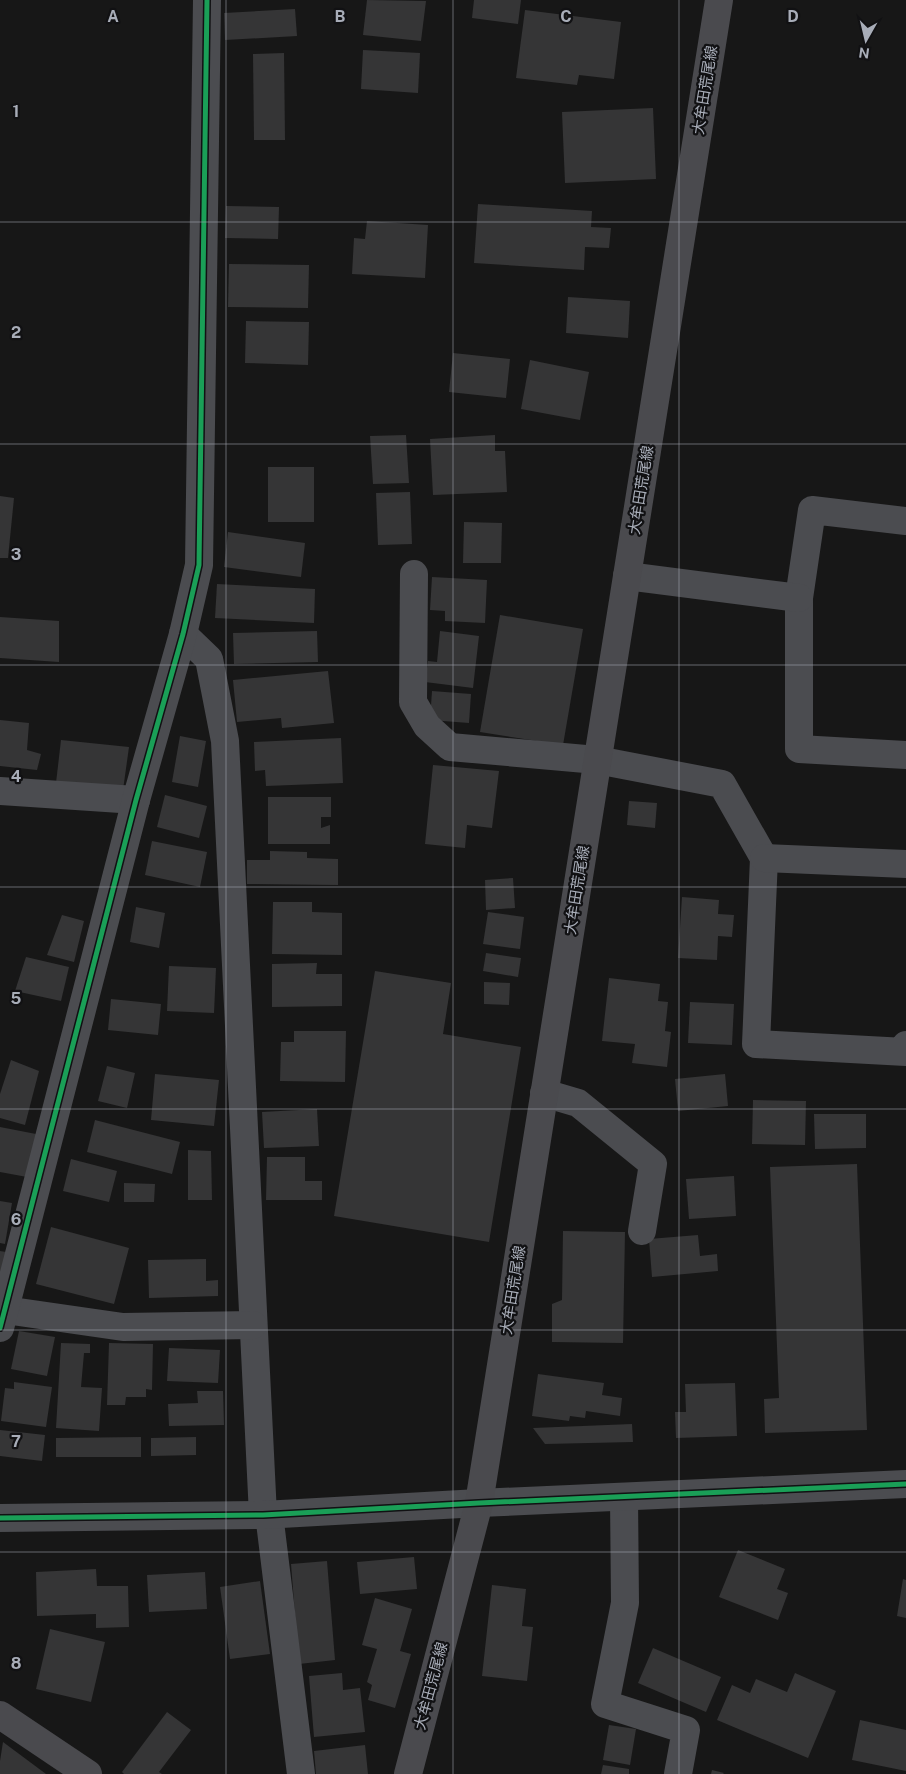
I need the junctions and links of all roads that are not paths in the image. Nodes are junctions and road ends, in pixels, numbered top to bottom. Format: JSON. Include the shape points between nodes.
{"nodes":[{"id":1,"x":207,"y":0,"type":"edge"},
{"id":2,"x":719,"y":0,"type":"edge"},
{"id":3,"x":906,"y":521,"type":"edge"},
{"id":4,"x":414,"y":574,"type":"dead end"},
{"id":5,"x":627,"y":576,"type":"junction"},
{"id":6,"x":799,"y":598,"type":"junction"},
{"id":7,"x":183,"y":634,"type":"junction"},
{"id":8,"x":906,"y":756,"type":"edge"},
{"id":9,"x":597,"y":760,"type":"junction"},
{"id":10,"x":0,"y":790,"type":"edge"},
{"id":11,"x":136,"y":800,"type":"junction"},
{"id":12,"x":764,"y":858,"type":"junction"},
{"id":13,"x":906,"y":864,"type":"edge"},
{"id":14,"x":906,"y":1045,"type":"edge"},
{"id":15,"x":544,"y":1093,"type":"junction"},
{"id":16,"x":642,"y":1231,"type":"dead end"},
{"id":17,"x":2,"y":1319,"type":"edge"},
{"id":18,"x":253,"y":1325,"type":"junction"},
{"id":19,"x":906,"y":1484,"type":"edge"},
{"id":20,"x":624,"y":1497,"type":"junction"},
{"id":21,"x":479,"y":1503,"type":"junction"},
{"id":22,"x":266,"y":1515,"type":"junction"},
{"id":23,"x":0,"y":1518,"type":"edge"},
{"id":24,"x":0,"y":1715,"type":"edge"},
{"id":25,"x":88,"y":1774,"type":"edge"},
{"id":26,"x":301,"y":1774,"type":"edge"},
{"id":27,"x":408,"y":1774,"type":"edge"},
{"id":28,"x":678,"y":1774,"type":"edge"}],
"edges":[{"from":1,"to":7,"type":"street","via":[[199,565]]},
{"from":2,"to":5,"type":"main road","name":"大牟田荒尾線"},
{"from":3,"to":6,"type":"street","via":[[812,510]]},
{"from":4,"to":9,"type":"street","via":[[412,702],[427,726],[450,747]]},
{"from":5,"to":6,"type":"street"},
{"from":5,"to":9,"type":"main road","name":"大牟田荒尾線"},
{"from":6,"to":8,"type":"street","via":[[799,750]]},
{"from":7,"to":11,"type":"street"},
{"from":7,"to":18,"type":"street","via":[[209,659],[225,741]]},
{"from":9,"to":12,"type":"street","via":[[722,784]]},
{"from":9,"to":15,"type":"main road","name":"大牟田荒尾線"},
{"from":10,"to":11,"type":"street"},
{"from":11,"to":17,"type":"street"},
{"from":12,"to":13,"type":"street"},
{"from":12,"to":14,"type":"street","via":[[756,1044],[906,1052]]},
{"from":15,"to":16,"type":"street","via":[[578,1103],[653,1164]]},
{"from":15,"to":21,"type":"main road","name":"大牟田荒尾線"},
{"from":17,"to":18,"type":"street","via":[[123,1327]]},
{"from":18,"to":22,"type":"street"},
{"from":19,"to":20,"type":"street"},
{"from":20,"to":21,"type":"street"},
{"from":20,"to":28,"type":"street","via":[[625,1603],[604,1704],[686,1730]]},
{"from":21,"to":22,"type":"street"},
{"from":21,"to":27,"type":"main road","name":"大牟田荒尾線"},
{"from":22,"to":23,"type":"street"},
{"from":22,"to":26,"type":"street"},
{"from":24,"to":25,"type":"main road"}]}
